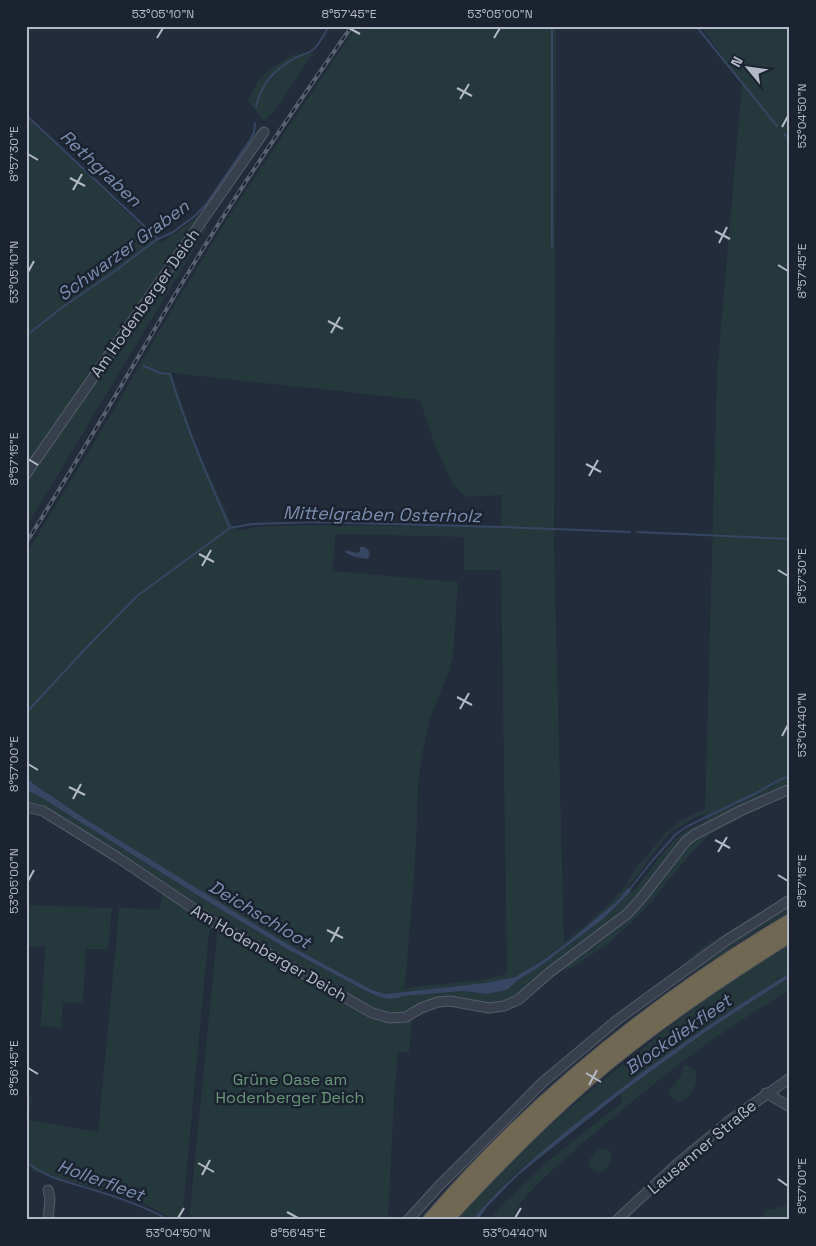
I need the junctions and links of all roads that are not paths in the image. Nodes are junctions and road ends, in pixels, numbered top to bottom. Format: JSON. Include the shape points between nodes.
{"nodes":[{"id":1,"x":264,"y":132,"type":"dead end"},
{"id":2,"x":26,"y":474,"type":"edge"},
{"id":3,"x":790,"y":789,"type":"edge"},
{"id":4,"x":26,"y":807,"type":"edge"},
{"id":5,"x":790,"y":900,"type":"edge"},
{"id":6,"x":790,"y":921,"type":"edge"},
{"id":7,"x":790,"y":936,"type":"edge"},
{"id":8,"x":790,"y":1078,"type":"edge"},
{"id":9,"x":766,"y":1093,"type":"junction"},
{"id":10,"x":790,"y":1107,"type":"edge"},
{"id":11,"x":48,"y":1190,"type":"dead end"},
{"id":12,"x":48,"y":1220,"type":"edge"},
{"id":13,"x":408,"y":1220,"type":"edge"},
{"id":14,"x":430,"y":1220,"type":"edge"},
{"id":15,"x":446,"y":1220,"type":"edge"},
{"id":16,"x":617,"y":1220,"type":"edge"}],
"edges":[{"from":1,"to":2,"type":"street","name":"Am Hodenberger Deich"},
{"from":3,"to":4,"type":"street","name":"Am Hodenberger Deich","via":[[742,810],[686,841],[627,914],[518,1000],[489,1008],[438,1002],[406,1017],[390,1018],[372,1013],[215,923],[43,811]]},
{"from":5,"to":13,"type":"street","via":[[688,968],[543,1082]]},
{"from":6,"to":14,"type":"highway","via":[[696,980],[617,1040],[510,1134]]},
{"from":7,"to":15,"type":"highway","via":[[694,997],[624,1049],[520,1143]]},
{"from":8,"to":9,"type":"street","name":"Lausanner Straße"},
{"from":9,"to":10,"type":"street"},
{"from":9,"to":16,"type":"street","name":"Lausanner Straße","via":[[677,1164]]},
{"from":11,"to":12,"type":"street"}]}
